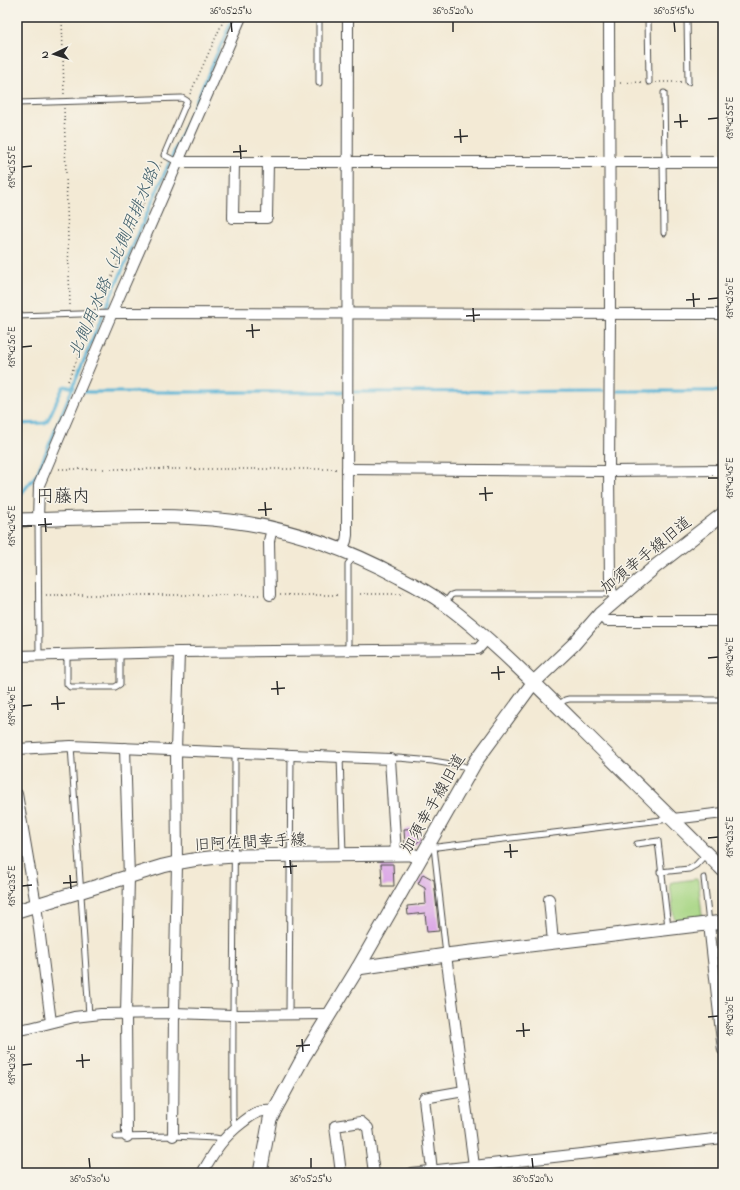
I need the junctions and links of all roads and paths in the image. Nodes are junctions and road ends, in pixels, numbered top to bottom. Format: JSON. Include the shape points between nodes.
{"nodes":[{"id":1,"x":62,"y":17,"type":"edge"},
{"id":2,"x":225,"y":17,"type":"edge"},
{"id":3,"x":241,"y":17,"type":"edge"},
{"id":4,"x":319,"y":17,"type":"edge"},
{"id":5,"x":348,"y":17,"type":"edge"},
{"id":6,"x":609,"y":17,"type":"edge"},
{"id":7,"x":648,"y":17,"type":"edge"},
{"id":8,"x":687,"y":17,"type":"edge"},
{"id":9,"x":649,"y":82,"type":"dead end"},
{"id":10,"x":688,"y":82,"type":"dead end"},
{"id":11,"x":319,"y":83,"type":"dead end"},
{"id":12,"x":664,"y":93,"type":"dead end"},
{"id":13,"x":187,"y":101,"type":"junction"},
{"id":14,"x":64,"y":102,"type":"junction"},
{"id":15,"x":17,"y":103,"type":"edge"},
{"id":16,"x":166,"y":156,"type":"junction"},
{"id":17,"x":175,"y":161,"type":"junction"},
{"id":18,"x":610,"y":161,"type":"junction"},
{"id":19,"x":664,"y":161,"type":"junction"},
{"id":20,"x":234,"y":162,"type":"junction"},
{"id":21,"x":268,"y":162,"type":"junction"},
{"id":22,"x":348,"y":162,"type":"junction"},
{"id":23,"x":723,"y":162,"type":"edge"},
{"id":24,"x":664,"y":233,"type":"dead end"},
{"id":25,"x":103,"y":297,"type":"dead end"},
{"id":26,"x":112,"y":313,"type":"junction"},
{"id":27,"x":348,"y":313,"type":"junction"},
{"id":28,"x":70,"y":314,"type":"junction"},
{"id":29,"x":610,"y":314,"type":"junction"},
{"id":30,"x":723,"y":314,"type":"edge"},
{"id":31,"x":17,"y":316,"type":"edge"},
{"id":32,"x":90,"y":330,"type":"dead end"},
{"id":33,"x":68,"y":381,"type":"dead end"},
{"id":34,"x":46,"y":469,"type":"junction"},
{"id":35,"x":347,"y":469,"type":"junction"},
{"id":36,"x":723,"y":470,"type":"edge"},
{"id":37,"x":609,"y":471,"type":"junction"},
{"id":38,"x":722,"y":516,"type":"edge"},
{"id":39,"x":17,"y":520,"type":"edge"},
{"id":40,"x":38,"y":520,"type":"junction"},
{"id":41,"x":272,"y":529,"type":"junction"},
{"id":42,"x":342,"y":550,"type":"junction"},
{"id":43,"x":355,"y":556,"type":"junction"},
{"id":44,"x":412,"y":584,"type":"junction"},
{"id":45,"x":38,"y":595,"type":"junction"},
{"id":46,"x":270,"y":595,"type":"junction"},
{"id":47,"x":348,"y":595,"type":"junction"},
{"id":48,"x":615,"y":596,"type":"junction"},
{"id":49,"x":444,"y":604,"type":"junction"},
{"id":50,"x":600,"y":614,"type":"junction"},
{"id":51,"x":723,"y":621,"type":"edge"},
{"id":52,"x":487,"y":639,"type":"junction"},
{"id":53,"x":348,"y":650,"type":"junction"},
{"id":54,"x":179,"y":652,"type":"junction"},
{"id":55,"x":120,"y":654,"type":"junction"},
{"id":56,"x":67,"y":655,"type":"junction"},
{"id":57,"x":17,"y":656,"type":"edge"},
{"id":58,"x":39,"y":656,"type":"junction"},
{"id":59,"x":533,"y":683,"type":"junction"},
{"id":60,"x":723,"y":700,"type":"edge"},
{"id":61,"x":557,"y":705,"type":"junction"},
{"id":62,"x":71,"y":746,"type":"junction"},
{"id":63,"x":125,"y":748,"type":"junction"},
{"id":64,"x":17,"y":749,"type":"edge"},
{"id":65,"x":176,"y":750,"type":"junction"},
{"id":66,"x":235,"y":753,"type":"junction"},
{"id":67,"x":291,"y":754,"type":"junction"},
{"id":68,"x":340,"y":756,"type":"junction"},
{"id":69,"x":390,"y":759,"type":"junction"},
{"id":70,"x":470,"y":770,"type":"junction"},
{"id":71,"x":17,"y":794,"type":"edge"},
{"id":72,"x":723,"y":813,"type":"edge"},
{"id":73,"x":673,"y":819,"type":"junction"},
{"id":74,"x":637,"y":844,"type":"dead end"},
{"id":75,"x":431,"y":845,"type":"junction"},
{"id":76,"x":706,"y":853,"type":"junction"},
{"id":77,"x":396,"y":854,"type":"junction"},
{"id":78,"x":343,"y":855,"type":"junction"},
{"id":79,"x":235,"y":856,"type":"junction"},
{"id":80,"x":290,"y":856,"type":"junction"},
{"id":81,"x":420,"y":858,"type":"junction"},
{"id":82,"x":177,"y":863,"type":"junction"},
{"id":83,"x":723,"y":870,"type":"edge"},
{"id":84,"x":660,"y":872,"type":"junction"},
{"id":85,"x":129,"y":876,"type":"junction"},
{"id":86,"x":704,"y":878,"type":"dead end"},
{"id":87,"x":81,"y":892,"type":"junction"},
{"id":88,"x":549,"y":899,"type":"dead end"},
{"id":89,"x":36,"y":905,"type":"junction"},
{"id":90,"x":17,"y":911,"type":"edge"},
{"id":91,"x":723,"y":922,"type":"edge"},
{"id":92,"x":709,"y":924,"type":"junction"},
{"id":93,"x":668,"y":928,"type":"junction"},
{"id":94,"x":553,"y":942,"type":"junction"},
{"id":95,"x":446,"y":955,"type":"junction"},
{"id":96,"x":358,"y":968,"type":"junction"},
{"id":97,"x":174,"y":1013,"type":"junction"},
{"id":98,"x":126,"y":1014,"type":"junction"},
{"id":99,"x":289,"y":1014,"type":"junction"},
{"id":100,"x":329,"y":1014,"type":"junction"},
{"id":101,"x":89,"y":1015,"type":"junction"},
{"id":102,"x":232,"y":1015,"type":"junction"},
{"id":103,"x":51,"y":1022,"type":"junction"},
{"id":104,"x":17,"y":1030,"type":"edge"},
{"id":105,"x":723,"y":1050,"type":"edge"},
{"id":106,"x":464,"y":1091,"type":"junction"},
{"id":107,"x":275,"y":1111,"type":"junction"},
{"id":108,"x":237,"y":1127,"type":"junction"},
{"id":109,"x":173,"y":1136,"type":"junction"},
{"id":110,"x":116,"y":1137,"type":"dead end"},
{"id":111,"x":127,"y":1137,"type":"junction"},
{"id":112,"x":723,"y":1138,"type":"edge"},
{"id":113,"x":222,"y":1141,"type":"junction"},
{"id":114,"x":474,"y":1170,"type":"edge"},
{"id":115,"x":432,"y":1171,"type":"junction"},
{"id":116,"x":202,"y":1173,"type":"edge"},
{"id":117,"x":260,"y":1173,"type":"edge"},
{"id":118,"x":341,"y":1173,"type":"edge"},
{"id":119,"x":374,"y":1173,"type":"edge"},
{"id":120,"x":411,"y":1173,"type":"edge"}],
"edges":[{"from":1,"to":14,"type":"path"},
{"from":2,"to":13,"type":"path"},
{"from":3,"to":17,"type":"street"},
{"from":4,"to":11,"type":"lane"},
{"from":5,"to":22,"type":"street"},
{"from":6,"to":18,"type":"street"},
{"from":7,"to":9,"type":"lane"},
{"from":8,"to":10,"type":"lane"},
{"from":12,"to":19,"type":"lane"},
{"from":13,"to":14,"type":"lane","via":[[182,98]]},
{"from":13,"to":16,"type":"lane"},
{"from":14,"to":15,"type":"lane"},
{"from":14,"to":28,"type":"path"},
{"from":16,"to":17,"type":"lane"},
{"from":16,"to":25,"type":"path"},
{"from":17,"to":20,"type":"street"},
{"from":17,"to":26,"type":"street"},
{"from":18,"to":19,"type":"street"},
{"from":18,"to":22,"type":"street"},
{"from":18,"to":29,"type":"street"},
{"from":19,"to":23,"type":"street"},
{"from":19,"to":24,"type":"lane"},
{"from":20,"to":21,"type":"street"},
{"from":20,"to":21,"type":"street","via":[[232,218],[267,218]]},
{"from":21,"to":22,"type":"street"},
{"from":22,"to":27,"type":"street"},
{"from":26,"to":27,"type":"street"},
{"from":26,"to":28,"type":"lane"},
{"from":26,"to":34,"type":"street"},
{"from":27,"to":29,"type":"street"},
{"from":27,"to":35,"type":"street"},
{"from":28,"to":31,"type":"lane"},
{"from":29,"to":30,"type":"street"},
{"from":29,"to":37,"type":"street"},
{"from":32,"to":33,"type":"path"},
{"from":34,"to":35,"type":"path"},
{"from":34,"to":40,"type":"street","via":[[40,485]]},
{"from":35,"to":37,"type":"street"},
{"from":35,"to":42,"type":"street","via":[[347,535]]},
{"from":36,"to":37,"type":"street"},
{"from":37,"to":48,"type":"street","via":[[610,583]]},
{"from":38,"to":48,"type":"street","name":"加須幸手線旧道"},
{"from":39,"to":40,"type":"street"},
{"from":40,"to":41,"type":"street","via":[[163,516],[231,521]]},
{"from":40,"to":45,"type":"lane"},
{"from":41,"to":42,"type":"street"},
{"from":41,"to":46,"type":"street","via":[[269,541]]},
{"from":42,"to":43,"type":"street"},
{"from":43,"to":44,"type":"street"},
{"from":43,"to":47,"type":"lane","via":[[348,564]]},
{"from":44,"to":47,"type":"path","via":[[402,594]]},
{"from":44,"to":49,"type":"street"},
{"from":45,"to":46,"type":"path"},
{"from":45,"to":58,"type":"lane"},
{"from":46,"to":47,"type":"path"},
{"from":47,"to":53,"type":"lane"},
{"from":48,"to":49,"type":"lane","via":[[454,594]]},
{"from":48,"to":50,"type":"street","name":"加須幸手線旧道"},
{"from":49,"to":52,"type":"street"},
{"from":50,"to":51,"type":"street","via":[[606,621]]},
{"from":50,"to":59,"type":"street","name":"加須幸手線旧道","via":[[573,645]]},
{"from":52,"to":53,"type":"street","via":[[478,649]]},
{"from":52,"to":59,"type":"street"},
{"from":53,"to":54,"type":"street"},
{"from":54,"to":55,"type":"street"},
{"from":54,"to":65,"type":"street"},
{"from":55,"to":56,"type":"street"},
{"from":55,"to":56,"type":"lane","via":[[120,684],[115,687],[70,687],[67,684]]},
{"from":56,"to":58,"type":"street"},
{"from":57,"to":58,"type":"street"},
{"from":59,"to":61,"type":"street"},
{"from":59,"to":70,"type":"street","name":"加須幸手線旧道"},
{"from":60,"to":61,"type":"lane","via":[[570,699]]},
{"from":61,"to":73,"type":"street"},
{"from":62,"to":63,"type":"street"},
{"from":62,"to":64,"type":"street"},
{"from":62,"to":87,"type":"lane"},
{"from":63,"to":65,"type":"street"},
{"from":63,"to":85,"type":"street"},
{"from":65,"to":66,"type":"street"},
{"from":65,"to":82,"type":"street"},
{"from":66,"to":67,"type":"street"},
{"from":66,"to":79,"type":"lane"},
{"from":67,"to":68,"type":"street"},
{"from":67,"to":80,"type":"lane"},
{"from":68,"to":69,"type":"street"},
{"from":68,"to":78,"type":"lane"},
{"from":69,"to":70,"type":"lane","via":[[463,766]]},
{"from":69,"to":77,"type":"street"},
{"from":70,"to":75,"type":"street","name":"加須幸手線旧道"},
{"from":71,"to":89,"type":"street"},
{"from":72,"to":73,"type":"street"},
{"from":73,"to":75,"type":"lane"},
{"from":73,"to":76,"type":"street"},
{"from":74,"to":84,"type":"lane","via":[[658,841]]},
{"from":75,"to":81,"type":"street","name":"加須幸手線旧道"},
{"from":75,"to":95,"type":"lane"},
{"from":76,"to":83,"type":"street"},
{"from":76,"to":84,"type":"lane","via":[[689,869]]},
{"from":77,"to":78,"type":"street","name":"旧阿佐間幸手線"},
{"from":77,"to":81,"type":"street","name":"旧阿佐間幸手線","via":[[410,854]]},
{"from":78,"to":80,"type":"street","name":"旧阿佐間幸手線"},
{"from":79,"to":80,"type":"street","name":"旧阿佐間幸手線"},
{"from":79,"to":82,"type":"street","name":"旧阿佐間幸手線"},
{"from":79,"to":102,"type":"lane"},
{"from":80,"to":99,"type":"lane"},
{"from":81,"to":96,"type":"street","name":"加須幸手線旧道"},
{"from":82,"to":85,"type":"street","name":"旧阿佐間幸手線"},
{"from":82,"to":97,"type":"street"},
{"from":84,"to":93,"type":"lane"},
{"from":85,"to":87,"type":"street","name":"旧阿佐間幸手線"},
{"from":85,"to":98,"type":"street"},
{"from":86,"to":92,"type":"lane"},
{"from":87,"to":89,"type":"street","name":"旧阿佐間幸手線"},
{"from":87,"to":101,"type":"lane"},
{"from":88,"to":94,"type":"street"},
{"from":89,"to":90,"type":"street","name":"旧阿佐間幸手線"},
{"from":89,"to":103,"type":"street"},
{"from":91,"to":92,"type":"street"},
{"from":92,"to":93,"type":"street"},
{"from":92,"to":105,"type":"street"},
{"from":93,"to":94,"type":"street"},
{"from":94,"to":95,"type":"street"},
{"from":95,"to":96,"type":"street"},
{"from":95,"to":106,"type":"street"},
{"from":96,"to":100,"type":"street","name":"加須幸手線旧道"},
{"from":97,"to":98,"type":"street"},
{"from":97,"to":102,"type":"street"},
{"from":97,"to":109,"type":"street"},
{"from":98,"to":101,"type":"street"},
{"from":98,"to":111,"type":"street"},
{"from":99,"to":100,"type":"street"},
{"from":99,"to":102,"type":"street"},
{"from":100,"to":107,"type":"street","name":"加須幸手線旧道"},
{"from":101,"to":103,"type":"street"},
{"from":102,"to":108,"type":"lane","via":[[233,1117]]},
{"from":103,"to":104,"type":"street"},
{"from":106,"to":114,"type":"street"},
{"from":106,"to":115,"type":"street","via":[[424,1098]]},
{"from":107,"to":108,"type":"street","via":[[259,1112]]},
{"from":107,"to":117,"type":"street","name":"加須幸手線旧道","via":[[270,1119]]},
{"from":108,"to":113,"type":"street"},
{"from":109,"to":111,"type":"lane"},
{"from":109,"to":113,"type":"lane","via":[[215,1138]]},
{"from":110,"to":111,"type":"lane"},
{"from":112,"to":114,"type":"street"},
{"from":113,"to":116,"type":"street"},
{"from":114,"to":115,"type":"street"},
{"from":115,"to":120,"type":"street"},
{"from":118,"to":119,"type":"street","via":[[336,1126],[361,1122],[368,1128]]}]}
